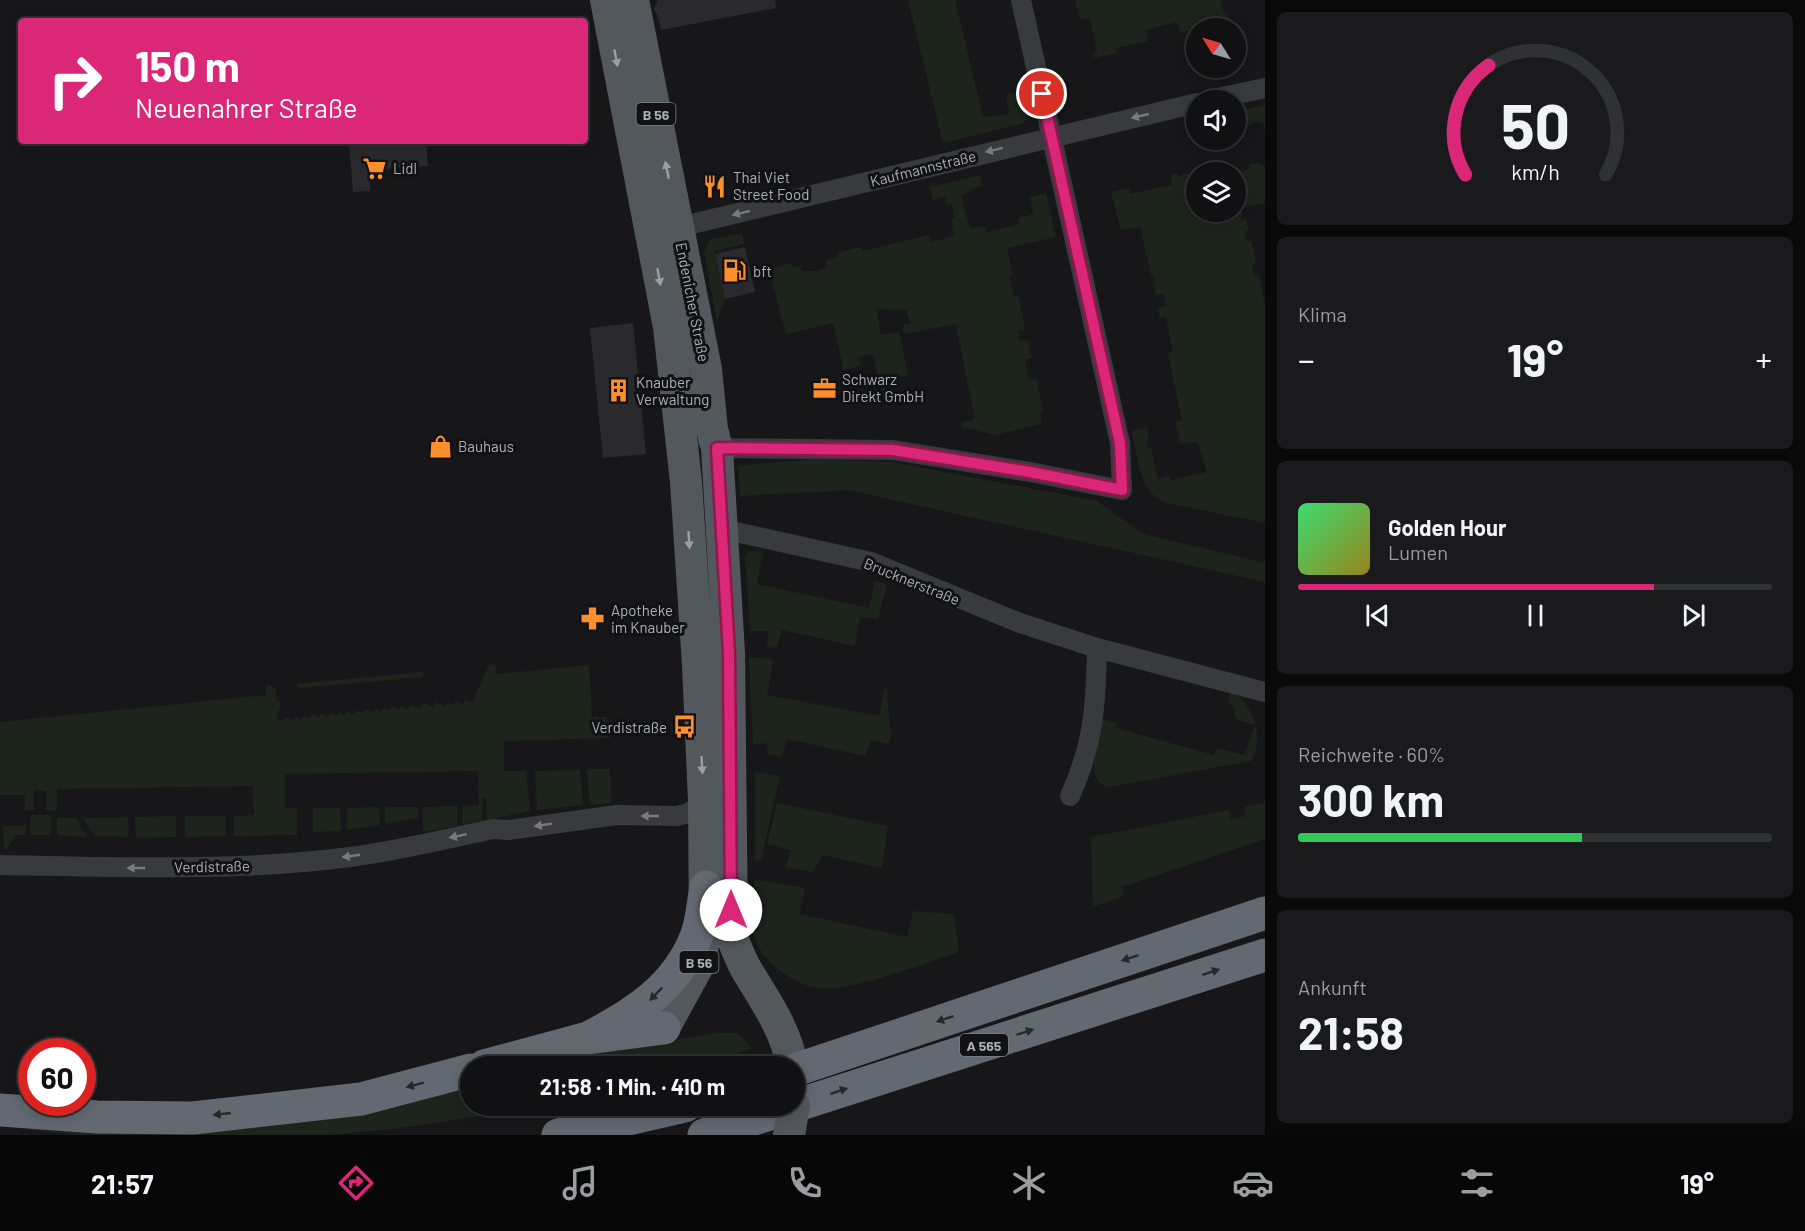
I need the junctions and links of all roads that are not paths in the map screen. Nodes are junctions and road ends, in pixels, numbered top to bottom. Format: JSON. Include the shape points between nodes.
{"nodes":[{"id":1,"x":606,"y":0,"type":"edge"},
{"id":2,"x":633,"y":0,"type":"edge"},
{"id":3,"x":1021,"y":0,"type":"edge"},
{"id":4,"x":1265,"y":88,"type":"edge"},
{"id":5,"x":1246,"y":92,"type":"edge"},
{"id":6,"x":1186,"y":105,"type":"edge"},
{"id":7,"x":1051,"y":136,"type":"junction"},
{"id":8,"x":664,"y":227,"type":"junction"},
{"id":9,"x":680,"y":420,"type":"junction"},
{"id":10,"x":717,"y":448,"type":"junction"},
{"id":11,"x":722,"y":529,"type":"junction"},
{"id":12,"x":1097,"y":648,"type":"junction"},
{"id":13,"x":1265,"y":692,"type":"edge"},
{"id":14,"x":1070,"y":796,"type":"dead end"},
{"id":15,"x":704,"y":801,"type":"junction"},
{"id":16,"x":0,"y":866,"type":"edge"},
{"id":17,"x":706,"y":887,"type":"junction"},
{"id":18,"x":1265,"y":913,"type":"edge"},
{"id":19,"x":732,"y":932,"type":"junction"},
{"id":20,"x":1265,"y":955,"type":"edge"},
{"id":21,"x":664,"y":1028,"type":"joint"},
{"id":22,"x":588,"y":1038,"type":"junction"},
{"id":23,"x":521,"y":1056,"type":"edge"},
{"id":24,"x":789,"y":1056,"type":"edge"},
{"id":25,"x":800,"y":1056,"type":"edge"},
{"id":26,"x":460,"y":1073,"type":"edge"},
{"id":27,"x":0,"y":1110,"type":"edge"},
{"id":28,"x":641,"y":1116,"type":"edge"},
{"id":29,"x":792,"y":1116,"type":"edge"},
{"id":30,"x":558,"y":1135,"type":"edge"},
{"id":31,"x":704,"y":1135,"type":"edge"},
{"id":32,"x":789,"y":1135,"type":"edge"}],
"edges":[{"from":1,"to":8,"type":"main road","name":"Endenicher Straße","number":"B 56","one_way":true},
{"from":8,"to":2,"type":"main road","name":"Endenicher Straße","number":"B 56","one_way":true},
{"from":3,"to":7,"type":"street"},
{"from":4,"to":5,"type":"street"},
{"from":6,"to":7,"type":"street","name":"Kaufmannstraße","one_way":true},
{"from":7,"to":8,"type":"street","name":"Kaufmannstraße","one_way":true},
{"from":7,"to":10,"type":"street","via":[[1120,443],[1122,490],[893,450]]},
{"from":8,"to":9,"type":"main road","name":"Endenicher Straße","number":"B 56","one_way":true,"via":[[669,327]]},
{"from":8,"to":10,"type":"main road","name":"Endenicher Straße","number":"B 56","via":[[706,369]]},
{"from":9,"to":10,"type":"street"},
{"from":9,"to":15,"type":"main road","name":"Endenicher Straße","number":"B 56","one_way":true,"via":[[687,482]]},
{"from":10,"to":11,"type":"main road","name":"Endenicher Straße","number":"B 56"},
{"from":11,"to":12,"type":"street","name":"Brucknerstraße","via":[[871,562],[1020,624]]},
{"from":11,"to":19,"type":"main road","name":"Endenicher Straße","number":"B 56","via":[[729,653]]},
{"from":12,"to":13,"type":"street","name":"Brucknerstraße"},
{"from":12,"to":14,"type":"street","via":[[1096,711],[1084,767]]},
{"from":15,"to":16,"type":"street","name":"Verdistraße","one_way":true,"via":[[689,813],[677,816],[617,815],[493,829],[350,857],[257,865]]},
{"from":15,"to":17,"type":"main road","name":"Endenicher Straße","number":"B 56"},
{"from":17,"to":19,"type":"main road","name":"Endenicher Straße","number":"B 56"},
{"from":17,"to":21,"type":"main road","name":"Endenicher Straße","number":"B 56","via":[[705,936],[699,964]]},
{"from":17,"to":22,"type":"highway","one_way":true,"via":[[697,935],[678,969],[638,1011]]},
{"from":18,"to":25,"type":"highway","number":"A 565","one_way":true},
{"from":19,"to":24,"type":"main road","name":"Endenicher Straße","number":"B 56","via":[[739,953],[773,1014]]},
{"from":31,"to":20,"type":"highway","number":"A 565","one_way":true},
{"from":21,"to":22,"type":"highway"},
{"from":22,"to":23,"type":"highway"},
{"from":26,"to":27,"type":"highway","one_way":true,"via":[[361,1099],[193,1118],[96,1117]]},
{"from":28,"to":30,"type":"highway"},
{"from":29,"to":32,"type":"main road","bridge":true}]}
